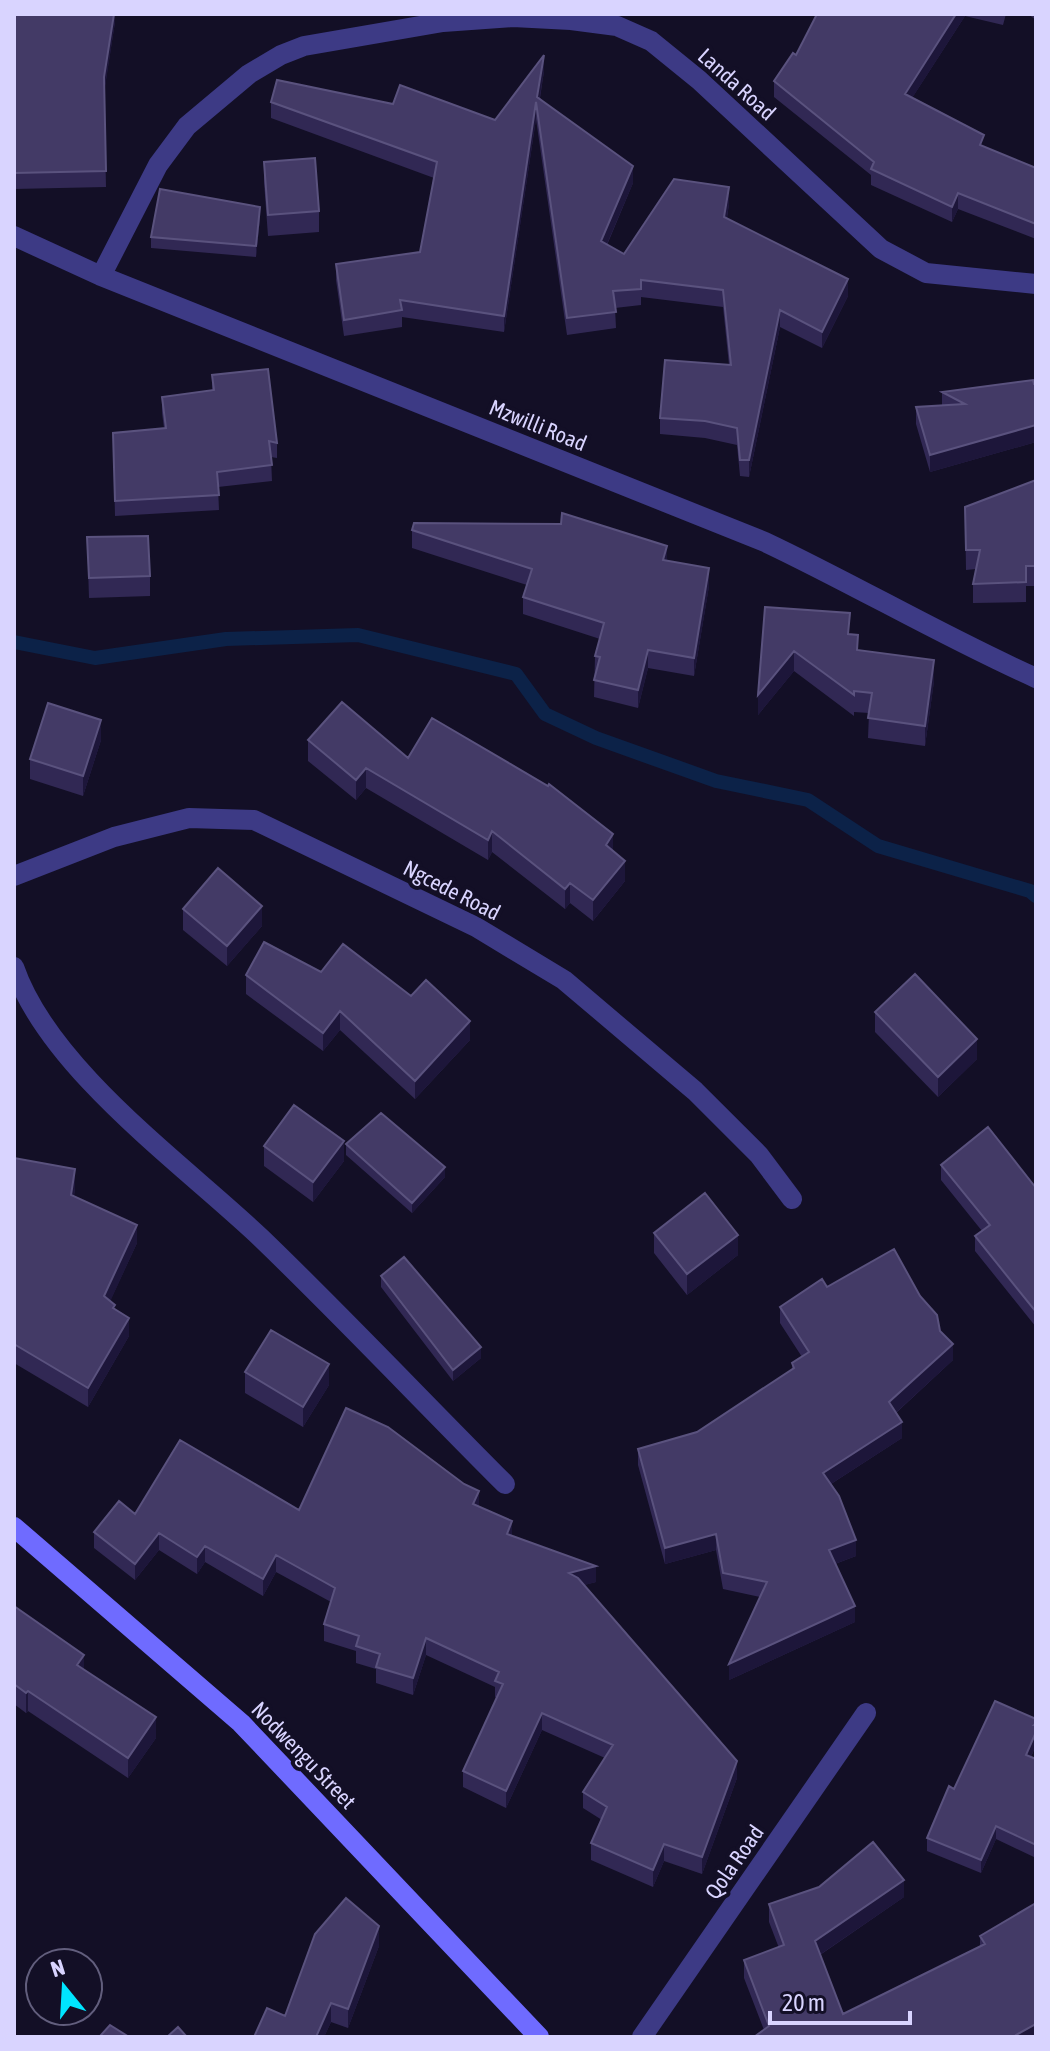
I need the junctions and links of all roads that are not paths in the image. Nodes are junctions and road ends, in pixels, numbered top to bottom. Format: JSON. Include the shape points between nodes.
{"nodes":[{"id":1,"x":14,"y":236,"type":"edge"},
{"id":2,"x":101,"y":276,"type":"junction"},
{"id":3,"x":1036,"y":284,"type":"edge"},
{"id":4,"x":1036,"y":678,"type":"edge"},
{"id":5,"x":14,"y":876,"type":"edge"},
{"id":6,"x":14,"y":967,"type":"edge"},
{"id":7,"x":792,"y":1199,"type":"dead end"},
{"id":8,"x":505,"y":1484,"type":"dead end"},
{"id":9,"x":14,"y":1527,"type":"edge"},
{"id":10,"x":866,"y":1713,"type":"dead end"},
{"id":11,"x":539,"y":2037,"type":"edge"},
{"id":12,"x":642,"y":2037,"type":"edge"}],
"edges":[{"from":1,"to":2,"type":"street","name":"Mzwilli Road"},
{"from":2,"to":3,"type":"street","name":"Landa Road","via":[[158,165],[187,126],[249,74],[304,46],[443,22],[513,17],[617,26],[651,41],[881,249],[926,273]]},
{"from":2,"to":4,"type":"street","name":"Mzwilli Road","via":[[765,542]]},
{"from":5,"to":7,"type":"street","name":"Ngcede Road","via":[[114,837],[189,818],[254,820],[476,927],[564,980],[695,1091],[759,1155]]},
{"from":6,"to":8,"type":"street","via":[[52,1039]]},
{"from":9,"to":11,"type":"street","name":"Nodwengu Street","via":[[241,1723]]},
{"from":10,"to":12,"type":"street","name":"Qola Road"}]}
